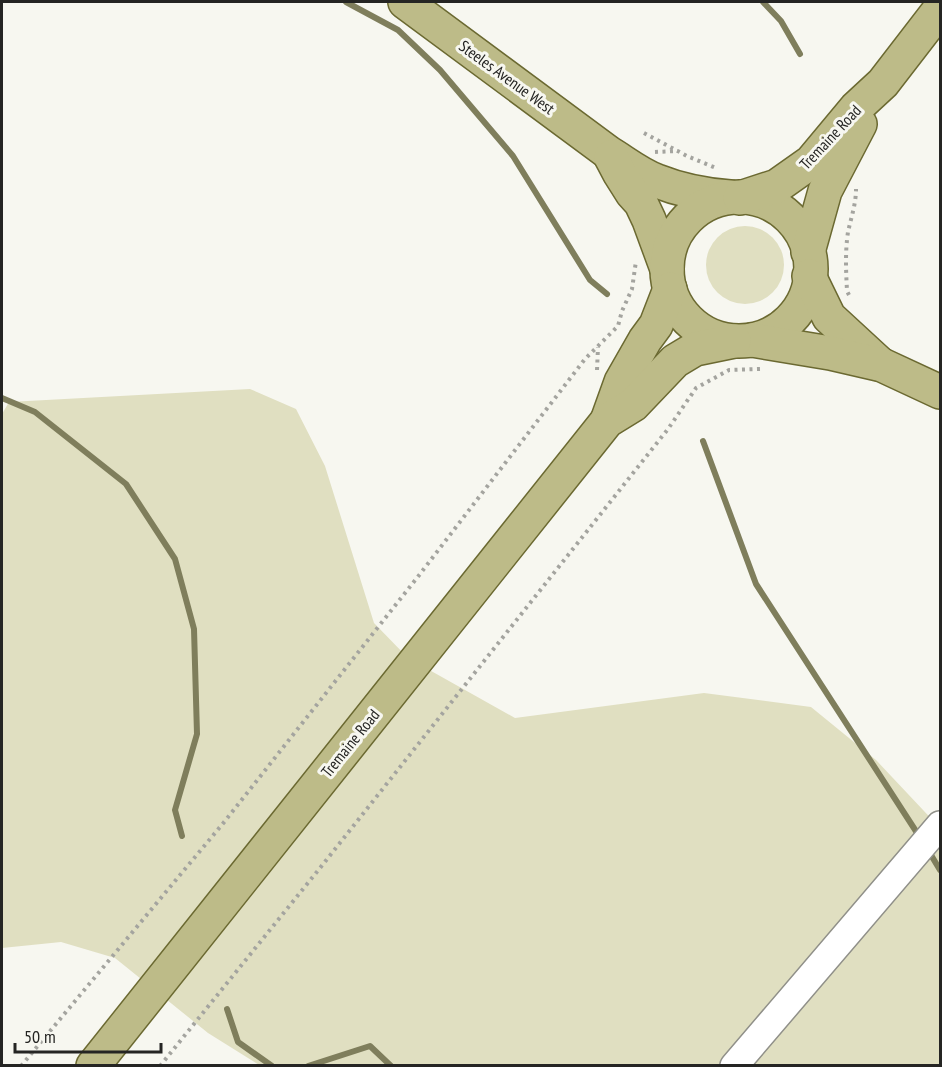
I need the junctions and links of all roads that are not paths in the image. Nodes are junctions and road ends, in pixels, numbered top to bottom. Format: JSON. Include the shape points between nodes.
{"nodes":[{"id":1,"x":405,"y":2,"type":"edge"},
{"id":2,"x":940,"y":9,"type":"edge"},
{"id":3,"x":883,"y":83,"type":"junction"},
{"id":4,"x":609,"y":153,"type":"junction"},
{"id":5,"x":729,"y":188,"type":"junction"},
{"id":6,"x":809,"y":264,"type":"junction"},
{"id":7,"x":669,"y":279,"type":"junction"},
{"id":8,"x":743,"y":340,"type":"junction"},
{"id":9,"x":882,"y":365,"type":"junction"},
{"id":10,"x":940,"y":392,"type":"edge"},
{"id":11,"x":607,"y":421,"type":"junction"},
{"id":12,"x":940,"y":825,"type":"edge"},
{"id":13,"x":93,"y":1065,"type":"edge"},
{"id":14,"x":734,"y":1065,"type":"edge"}],
"edges":[{"from":1,"to":4,"type":"main road","name":"Steeles Avenue West"},
{"from":2,"to":3,"type":"main road","name":"Tremaine Road"},
{"from":3,"to":5,"type":"main road","name":"Tremaine Road","via":[[856,108],[811,162],[777,186]]},
{"from":3,"to":6,"type":"main road","name":"Tremaine Road","via":[[825,191]]},
{"from":4,"to":5,"type":"main road","name":"Steeles Avenue West","via":[[656,181],[690,193]]},
{"from":4,"to":7,"type":"main road","name":"Steeles Avenue West","via":[[650,220]]},
{"from":5,"to":6,"type":"main road","via":[[784,212],[802,234]]},
{"from":5,"to":7,"type":"main road","via":[[682,224],[669,249]]},
{"from":6,"to":8,"type":"main road","via":[[808,289],[796,315],[774,333]]},
{"from":6,"to":9,"type":"main road","via":[[829,316]]},
{"from":7,"to":8,"type":"main road","via":[[675,305],[693,326],[719,339]]},
{"from":7,"to":11,"type":"main road","name":"Tremaine Road","via":[[656,325],[621,382]]},
{"from":8,"to":9,"type":"main road"},
{"from":8,"to":11,"type":"main road","name":"Tremaine Road","via":[[695,349],[675,361],[633,405]]},
{"from":9,"to":10,"type":"main road"},
{"from":11,"to":13,"type":"main road","name":"Tremaine Road"},
{"from":12,"to":14,"type":"lane"}]}
